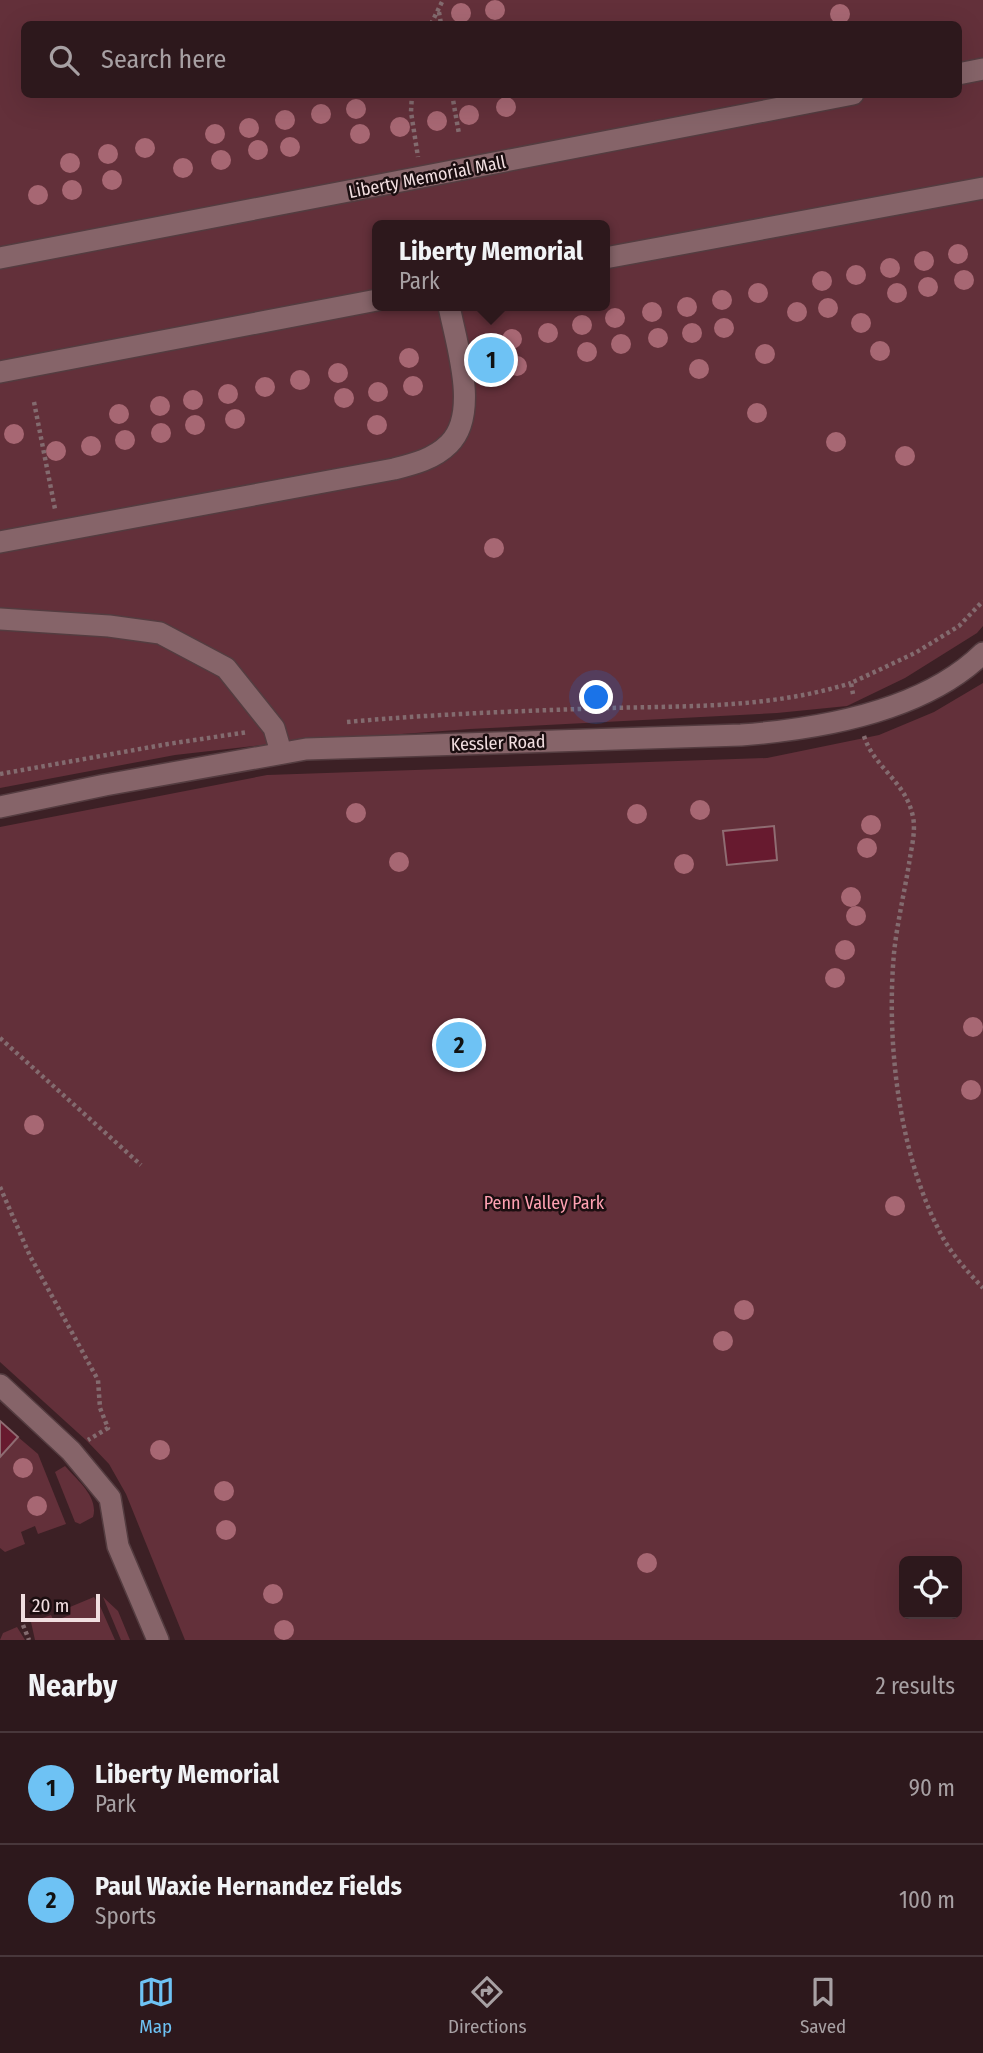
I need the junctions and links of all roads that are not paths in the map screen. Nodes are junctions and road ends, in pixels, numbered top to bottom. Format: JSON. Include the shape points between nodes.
{"nodes":[{"id":1,"x":983,"y":69,"type":"edge"},
{"id":2,"x":962,"y":73,"type":"edge"},
{"id":3,"x":832,"y":98,"type":"edge"},
{"id":4,"x":983,"y":188,"type":"edge"},
{"id":5,"x":610,"y":257,"type":"edge"},
{"id":6,"x":0,"y":258,"type":"edge"},
{"id":7,"x":372,"y":301,"type":"edge"},
{"id":8,"x":450,"y":311,"type":"edge"},
{"id":9,"x":0,"y":372,"type":"edge"},
{"id":10,"x":0,"y":542,"type":"edge"},
{"id":11,"x":0,"y":619,"type":"edge"},
{"id":12,"x":983,"y":653,"type":"edge"},
{"id":13,"x":281,"y":752,"type":"junction"},
{"id":14,"x":0,"y":807,"type":"edge"},
{"id":15,"x":0,"y":1385,"type":"edge"},
{"id":16,"x":158,"y":1640,"type":"edge"}],
"edges":[{"from":1,"to":2,"type":"street"},
{"from":3,"to":6,"type":"street","name":"Liberty Memorial Mall"},
{"from":4,"to":5,"type":"street"},
{"from":7,"to":9,"type":"street"},
{"from":8,"to":10,"type":"street","via":[[464,409],[459,431],[424,461]]},
{"from":11,"to":13,"type":"street","via":[[160,634],[226,668],[274,728]]},
{"from":12,"to":13,"type":"street","name":"Kessler Road","via":[[920,694],[858,716],[793,730]]},
{"from":13,"to":14,"type":"street","name":"Kessler Road"},
{"from":15,"to":16,"type":"street","via":[[71,1451],[110,1498],[118,1546]]}]}
